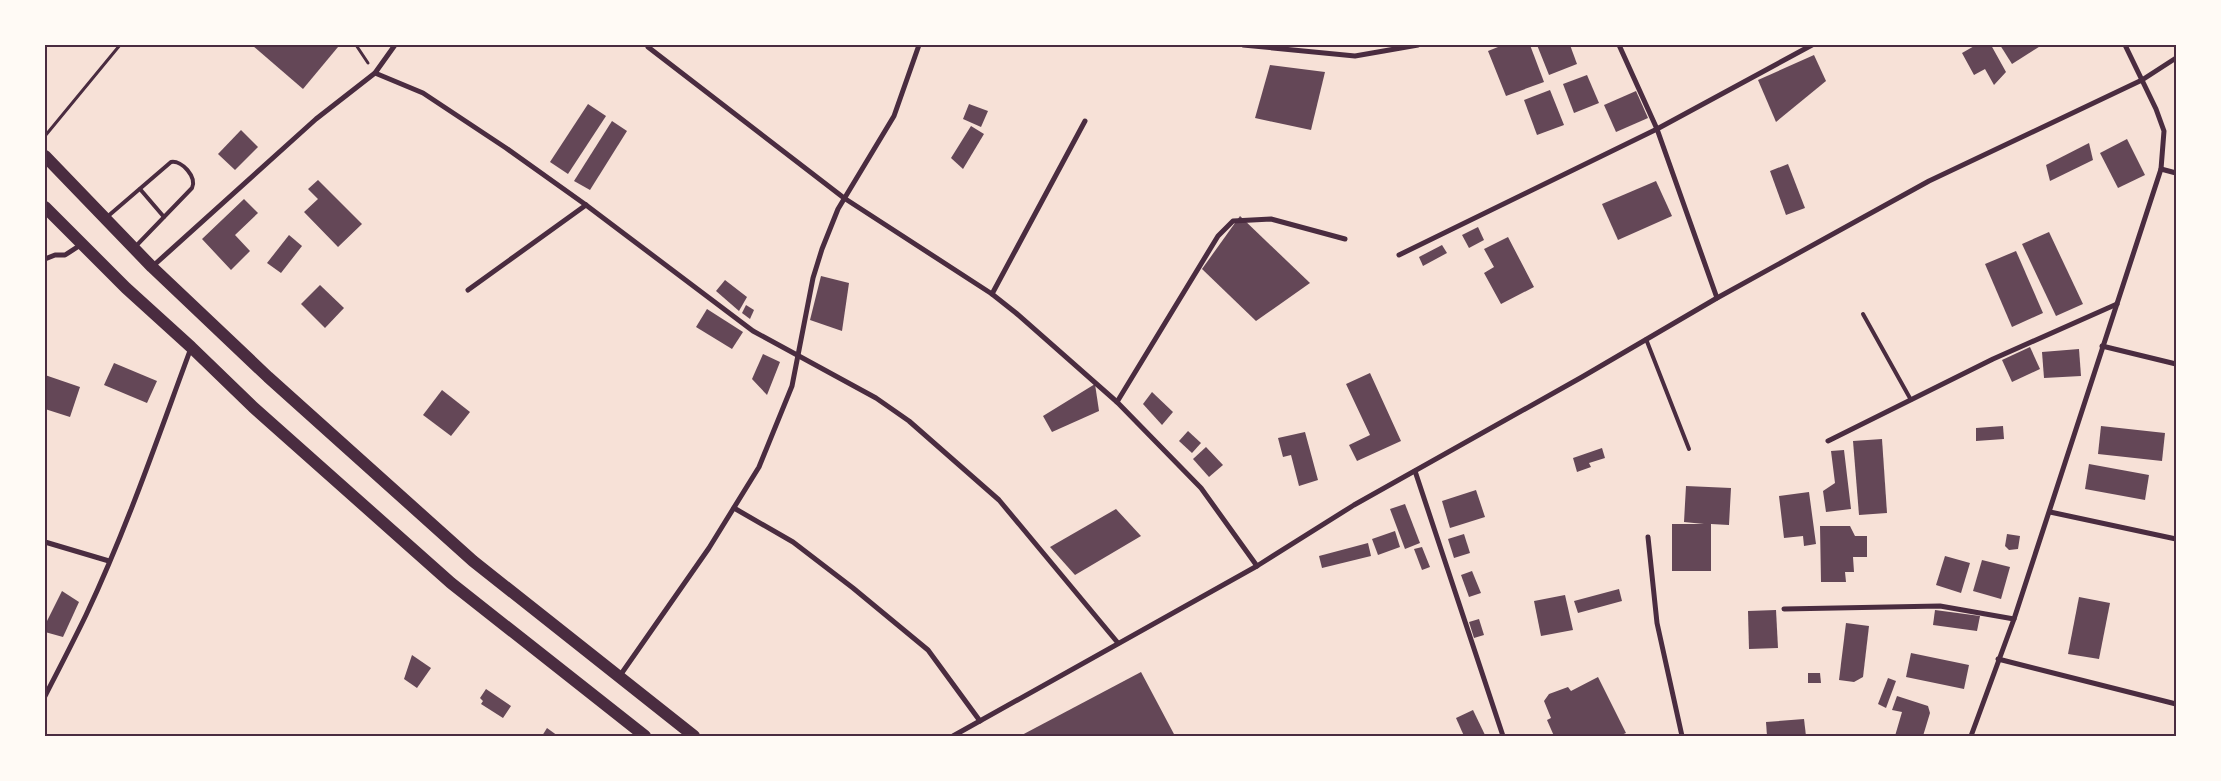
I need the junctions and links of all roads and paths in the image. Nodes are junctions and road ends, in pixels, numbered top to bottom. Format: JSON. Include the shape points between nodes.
{"nodes":[{"id":1,"x":120,"y":45,"type":"edge"},
{"id":2,"x":356,"y":45,"type":"edge"},
{"id":3,"x":395,"y":45,"type":"edge"},
{"id":4,"x":919,"y":45,"type":"edge"},
{"id":5,"x":1243,"y":45,"type":"edge"},
{"id":6,"x":1418,"y":45,"type":"edge"},
{"id":7,"x":1619,"y":45,"type":"edge"},
{"id":8,"x":1812,"y":45,"type":"edge"},
{"id":9,"x":2125,"y":45,"type":"edge"},
{"id":10,"x":648,"y":47,"type":"dead end"},
{"id":11,"x":2176,"y":58,"type":"edge"},
{"id":12,"x":375,"y":73,"type":"junction"},
{"id":13,"x":2142,"y":80,"type":"junction"},
{"id":14,"x":1085,"y":121,"type":"dead end"},
{"id":15,"x":1657,"y":129,"type":"junction"},
{"id":16,"x":45,"y":136,"type":"edge"},
{"id":17,"x":45,"y":156,"type":"edge"},
{"id":18,"x":2161,"y":169,"type":"junction"},
{"id":19,"x":2176,"y":173,"type":"edge"},
{"id":20,"x":140,"y":189,"type":"junction"},
{"id":21,"x":844,"y":198,"type":"junction"},
{"id":22,"x":586,"y":205,"type":"junction"},
{"id":23,"x":45,"y":207,"type":"edge"},
{"id":24,"x":164,"y":217,"type":"junction"},
{"id":25,"x":106,"y":219,"type":"junction"},
{"id":26,"x":1345,"y":239,"type":"dead end"},
{"id":27,"x":82,"y":244,"type":"junction"},
{"id":28,"x":134,"y":248,"type":"junction"},
{"id":29,"x":1399,"y":255,"type":"dead end"},
{"id":30,"x":45,"y":260,"type":"edge"},
{"id":31,"x":152,"y":267,"type":"junction"},
{"id":32,"x":468,"y":290,"type":"dead end"},
{"id":33,"x":992,"y":294,"type":"junction"},
{"id":34,"x":1717,"y":298,"type":"junction"},
{"id":35,"x":2117,"y":304,"type":"junction"},
{"id":36,"x":1863,"y":314,"type":"dead end"},
{"id":37,"x":1646,"y":339,"type":"junction"},
{"id":38,"x":2102,"y":346,"type":"junction"},
{"id":39,"x":192,"y":348,"type":"junction"},
{"id":40,"x":798,"y":358,"type":"junction"},
{"id":41,"x":2176,"y":364,"type":"edge"},
{"id":42,"x":1911,"y":400,"type":"junction"},
{"id":43,"x":1117,"y":402,"type":"junction"},
{"id":44,"x":1828,"y":441,"type":"dead end"},
{"id":45,"x":1689,"y":450,"type":"dead end"},
{"id":46,"x":1414,"y":471,"type":"junction"},
{"id":47,"x":734,"y":508,"type":"junction"},
{"id":48,"x":2050,"y":512,"type":"junction"},
{"id":49,"x":1648,"y":537,"type":"dead end"},
{"id":50,"x":2176,"y":539,"type":"edge"},
{"id":51,"x":45,"y":542,"type":"edge"},
{"id":52,"x":109,"y":561,"type":"junction"},
{"id":53,"x":1257,"y":566,"type":"junction"},
{"id":54,"x":1784,"y":609,"type":"dead end"},
{"id":55,"x":2014,"y":619,"type":"junction"},
{"id":56,"x":1118,"y":643,"type":"junction"},
{"id":57,"x":1998,"y":660,"type":"junction"},
{"id":58,"x":619,"y":677,"type":"junction"},
{"id":59,"x":45,"y":696,"type":"edge"},
{"id":60,"x":2176,"y":704,"type":"edge"},
{"id":61,"x":980,"y":721,"type":"junction"},
{"id":62,"x":645,"y":736,"type":"edge"},
{"id":63,"x":694,"y":736,"type":"edge"},
{"id":64,"x":953,"y":736,"type":"edge"},
{"id":65,"x":1503,"y":736,"type":"edge"},
{"id":66,"x":1682,"y":736,"type":"edge"},
{"id":67,"x":1971,"y":736,"type":"edge"}],
"edges":[{"from":1,"to":16,"type":"path"},
{"from":2,"to":12,"type":"path"},
{"from":3,"to":12,"type":"street"},
{"from":4,"to":21,"type":"street","via":[[894,116]]},
{"from":5,"to":6,"type":"street","via":[[1355,56]]},
{"from":7,"to":15,"type":"street"},
{"from":8,"to":15,"type":"street"},
{"from":9,"to":13,"type":"street"},
{"from":10,"to":21,"type":"street"},
{"from":11,"to":13,"type":"street"},
{"from":12,"to":22,"type":"street","via":[[423,93]]},
{"from":12,"to":31,"type":"street","via":[[316,119]]},
{"from":13,"to":18,"type":"street","via":[[2164,131]]},
{"from":13,"to":34,"type":"street","via":[[1929,182]]},
{"from":14,"to":33,"type":"street"},
{"from":15,"to":29,"type":"street"},
{"from":15,"to":34,"type":"street"},
{"from":17,"to":25,"type":"main road"},
{"from":18,"to":19,"type":"street"},
{"from":18,"to":35,"type":"street"},
{"from":20,"to":24,"type":"lane"},
{"from":20,"to":24,"type":"lane","via":[[171,162],[181,164],[193,178],[192,188]]},
{"from":20,"to":25,"type":"lane"},
{"from":21,"to":33,"type":"street"},
{"from":21,"to":40,"type":"street","via":[[813,278]]},
{"from":22,"to":32,"type":"street"},
{"from":22,"to":40,"type":"street","via":[[753,332]]},
{"from":23,"to":27,"type":"main road"},
{"from":24,"to":28,"type":"lane"},
{"from":25,"to":28,"type":"main road"},
{"from":26,"to":43,"type":"street","via":[[1271,219],[1233,221],[1218,236]]},
{"from":27,"to":30,"type":"street","via":[[65,255]]},
{"from":27,"to":39,"type":"main road"},
{"from":28,"to":31,"type":"main road"},
{"from":31,"to":58,"type":"main road","via":[[268,377],[473,561]]},
{"from":33,"to":43,"type":"street"},
{"from":34,"to":37,"type":"street"},
{"from":35,"to":38,"type":"street"},
{"from":35,"to":42,"type":"street","via":[[1993,358]]},
{"from":36,"to":42,"type":"lane"},
{"from":37,"to":45,"type":"lane"},
{"from":37,"to":46,"type":"street"},
{"from":38,"to":41,"type":"street"},
{"from":38,"to":48,"type":"street"},
{"from":39,"to":52,"type":"street"},
{"from":39,"to":62,"type":"main road","via":[[253,407],[451,583]]},
{"from":40,"to":47,"type":"street","via":[[792,386],[759,466]]},
{"from":40,"to":56,"type":"street","via":[[876,398],[909,421],[999,500]]},
{"from":42,"to":44,"type":"street"},
{"from":43,"to":53,"type":"street","via":[[1201,488]]},
{"from":46,"to":53,"type":"street"},
{"from":46,"to":65,"type":"street"},
{"from":47,"to":58,"type":"street"},
{"from":47,"to":61,"type":"street","via":[[793,542],[928,650]]},
{"from":48,"to":50,"type":"street"},
{"from":48,"to":55,"type":"street"},
{"from":49,"to":66,"type":"street","via":[[1657,623]]},
{"from":51,"to":52,"type":"street"},
{"from":52,"to":59,"type":"street","via":[[87,614]]},
{"from":53,"to":56,"type":"street"},
{"from":54,"to":55,"type":"street","via":[[1940,606]]},
{"from":55,"to":57,"type":"street"},
{"from":56,"to":61,"type":"street"},
{"from":57,"to":60,"type":"street"},
{"from":57,"to":67,"type":"street"},
{"from":58,"to":63,"type":"main road"},
{"from":61,"to":64,"type":"street"}]}
